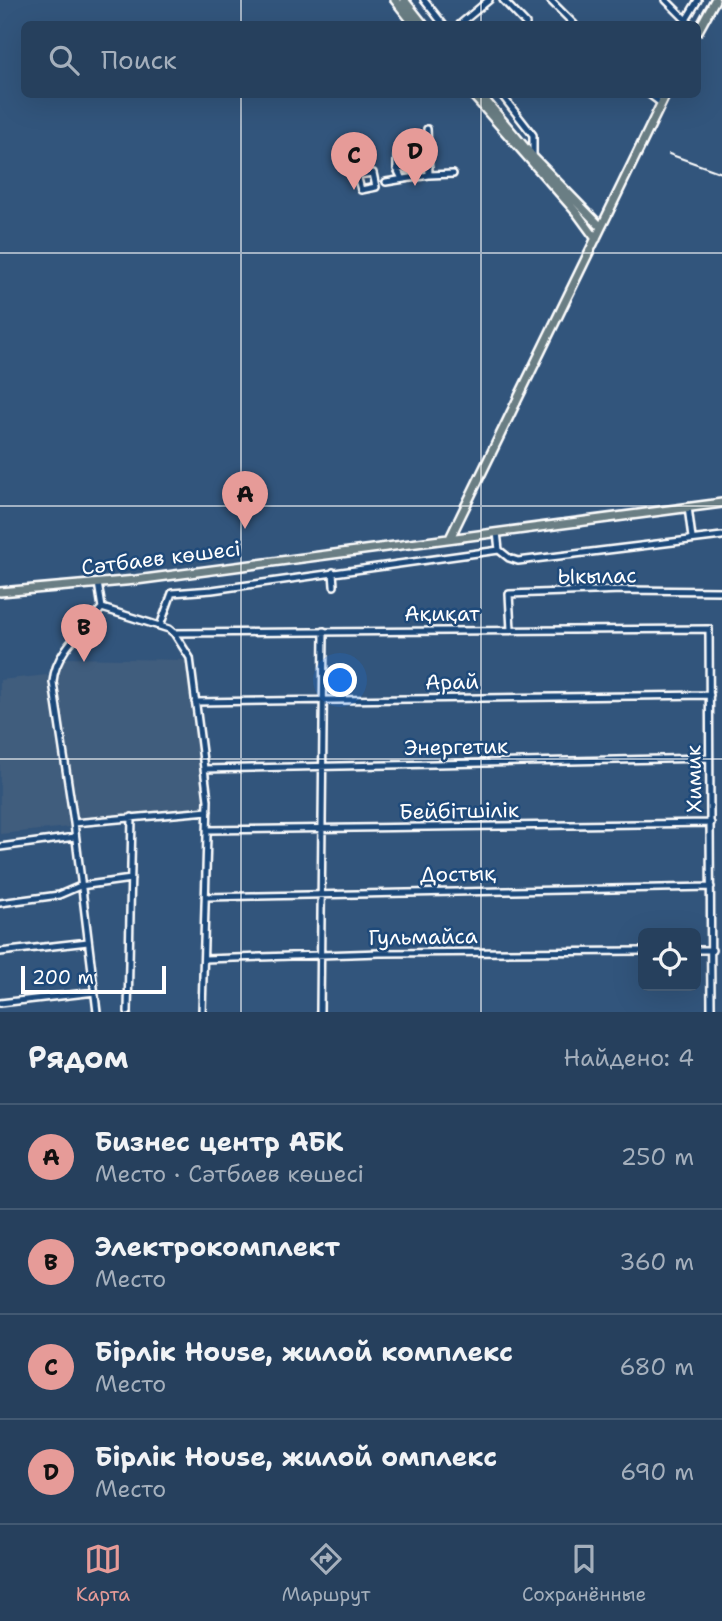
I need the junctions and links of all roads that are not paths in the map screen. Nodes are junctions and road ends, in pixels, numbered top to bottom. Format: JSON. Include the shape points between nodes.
{"nodes":[{"id":1,"x":395,"y":0,"type":"edge"},
{"id":2,"x":404,"y":0,"type":"edge"},
{"id":3,"x":424,"y":0,"type":"edge"},
{"id":4,"x":489,"y":0,"type":"edge"},
{"id":5,"x":503,"y":0,"type":"edge"},
{"id":6,"x":550,"y":0,"type":"edge"},
{"id":7,"x":666,"y":0,"type":"edge"},
{"id":8,"x":698,"y":0,"type":"edge"},
{"id":9,"x":715,"y":0,"type":"edge"},
{"id":10,"x":412,"y":21,"type":"edge"},
{"id":11,"x":421,"y":21,"type":"edge"},
{"id":12,"x":441,"y":21,"type":"edge"},
{"id":13,"x":464,"y":21,"type":"edge"},
{"id":14,"x":523,"y":21,"type":"edge"},
{"id":15,"x":571,"y":21,"type":"edge"},
{"id":16,"x":688,"y":21,"type":"edge"},
{"id":17,"x":689,"y":21,"type":"edge"},
{"id":18,"x":701,"y":25,"type":"edge"},
{"id":19,"x":476,"y":98,"type":"edge"},
{"id":20,"x":483,"y":98,"type":"edge"},
{"id":21,"x":504,"y":98,"type":"edge"},
{"id":22,"x":654,"y":98,"type":"edge"},
{"id":23,"x":664,"y":98,"type":"edge"},
{"id":24,"x":661,"y":103,"type":"junction"},
{"id":25,"x":428,"y":129,"type":"dead end"},
{"id":26,"x":397,"y":157,"type":"dead end"},
{"id":27,"x":533,"y":160,"type":"junction"},
{"id":28,"x":429,"y":167,"type":"junction"},
{"id":29,"x":397,"y":169,"type":"junction"},
{"id":30,"x":453,"y":174,"type":"dead end"},
{"id":31,"x":429,"y":175,"type":"junction"},
{"id":32,"x":402,"y":179,"type":"junction"},
{"id":33,"x":386,"y":182,"type":"dead end"},
{"id":34,"x":601,"y":227,"type":"junction"},
{"id":35,"x":596,"y":239,"type":"junction"},
{"id":36,"x":722,"y":503,"type":"edge"},
{"id":37,"x":688,"y":508,"type":"junction"},
{"id":38,"x":497,"y":532,"type":"junction"},
{"id":39,"x":722,"y":536,"type":"edge"},
{"id":40,"x":450,"y":538,"type":"junction"},
{"id":41,"x":692,"y":538,"type":"junction"},
{"id":42,"x":499,"y":550,"type":"junction"},
{"id":43,"x":334,"y":572,"type":"junction"},
{"id":44,"x":98,"y":583,"type":"junction"},
{"id":45,"x":334,"y":586,"type":"dead end"},
{"id":46,"x":722,"y":591,"type":"edge"},
{"id":47,"x":0,"y":592,"type":"edge"},
{"id":48,"x":102,"y":608,"type":"junction"},
{"id":49,"x":160,"y":626,"type":"junction"},
{"id":50,"x":709,"y":629,"type":"joint"},
{"id":51,"x":511,"y":630,"type":"junction"},
{"id":52,"x":324,"y":631,"type":"junction"},
{"id":53,"x":174,"y":633,"type":"junction"},
{"id":54,"x":710,"y":695,"type":"junction"},
{"id":55,"x":322,"y":699,"type":"junction"},
{"id":56,"x":195,"y":702,"type":"junction"},
{"id":57,"x":709,"y":758,"type":"junction"},
{"id":58,"x":323,"y":766,"type":"junction"},
{"id":59,"x":204,"y":769,"type":"junction"},
{"id":60,"x":208,"y":811,"type":"junction"},
{"id":61,"x":132,"y":817,"type":"junction"},
{"id":62,"x":74,"y":823,"type":"junction"},
{"id":63,"x":710,"y":823,"type":"junction"},
{"id":64,"x":321,"y":828,"type":"junction"},
{"id":65,"x":208,"y":830,"type":"junction"},
{"id":66,"x":75,"y":837,"type":"junction"},
{"id":67,"x":0,"y":847,"type":"edge"},
{"id":68,"x":131,"y":879,"type":"junction"},
{"id":69,"x":80,"y":886,"type":"junction"},
{"id":70,"x":711,"y":887,"type":"junction"},
{"id":71,"x":321,"y":893,"type":"junction"},
{"id":72,"x":206,"y":897,"type":"junction"},
{"id":73,"x":0,"y":902,"type":"edge"},
{"id":74,"x":88,"y":942,"type":"junction"},
{"id":75,"x":701,"y":950,"type":"edge"},
{"id":76,"x":712,"y":950,"type":"junction"},
{"id":77,"x":638,"y":951,"type":"edge"},
{"id":78,"x":0,"y":952,"type":"edge"},
{"id":79,"x":320,"y":956,"type":"junction"},
{"id":80,"x":204,"y":959,"type":"junction"},
{"id":81,"x":95,"y":992,"type":"junction"},
{"id":82,"x":0,"y":1003,"type":"edge"},
{"id":83,"x":97,"y":1012,"type":"edge"},
{"id":84,"x":128,"y":1012,"type":"edge"},
{"id":85,"x":202,"y":1012,"type":"edge"},
{"id":86,"x":320,"y":1012,"type":"edge"},
{"id":87,"x":710,"y":1012,"type":"edge"}],
"edges":[{"from":1,"to":10,"type":"main road"},
{"from":2,"to":11,"type":"main road"},
{"from":3,"to":12,"type":"street"},
{"from":4,"to":13,"type":"street"},
{"from":5,"to":14,"type":"street"},
{"from":6,"to":15,"type":"street"},
{"from":7,"to":16,"type":"street"},
{"from":8,"to":17,"type":"street"},
{"from":9,"to":18,"type":"main road"},
{"from":19,"to":27,"type":"main road"},
{"from":20,"to":27,"type":"main road"},
{"from":21,"to":27,"type":"street","via":[[533,135]]},
{"from":22,"to":24,"type":"street"},
{"from":23,"to":24,"type":"main road"},
{"from":24,"to":34,"type":"main road"},
{"from":25,"to":28,"type":"street"},
{"from":26,"to":29,"type":"street"},
{"from":27,"to":34,"type":"main road"},
{"from":27,"to":35,"type":"main road"},
{"from":28,"to":29,"type":"street"},
{"from":28,"to":31,"type":"street"},
{"from":29,"to":32,"type":"street"},
{"from":30,"to":31,"type":"street"},
{"from":31,"to":32,"type":"street"},
{"from":32,"to":33,"type":"street"},
{"from":34,"to":35,"type":"main road"},
{"from":35,"to":40,"type":"main road"},
{"from":36,"to":37,"type":"main road","name":"Сәтбаев көшесі"},
{"from":37,"to":38,"type":"main road","name":"Сәтбаев көшесі"},
{"from":37,"to":41,"type":"street"},
{"from":38,"to":40,"type":"main road","name":"Сәтбаев көшесі"},
{"from":38,"to":42,"type":"street"},
{"from":39,"to":41,"type":"street"},
{"from":40,"to":44,"type":"main road","name":"Сәтбаев көшесі"},
{"from":41,"to":42,"type":"street","via":[[518,561]]},
{"from":42,"to":43,"type":"street"},
{"from":43,"to":45,"type":"street"},
{"from":43,"to":49,"type":"street","via":[[172,593]]},
{"from":44,"to":47,"type":"main road","name":"Сәтбаев көшесі"},
{"from":44,"to":48,"type":"street"},
{"from":46,"to":51,"type":"street","name":"Ыкылас","via":[[509,594]]},
{"from":48,"to":49,"type":"street"},
{"from":48,"to":62,"type":"street","via":[[54,667]]},
{"from":49,"to":53,"type":"street"},
{"from":50,"to":51,"type":"street","name":"Ақиқат"},
{"from":50,"to":54,"type":"street","name":"Химик"},
{"from":51,"to":52,"type":"street","name":"Ақиқат"},
{"from":52,"to":53,"type":"street","name":"Ақиқат"},
{"from":52,"to":55,"type":"street"},
{"from":53,"to":56,"type":"street","via":[[190,658]]},
{"from":54,"to":55,"type":"street","name":"Арай"},
{"from":54,"to":57,"type":"street","name":"Химик"},
{"from":55,"to":56,"type":"street","name":"Арай"},
{"from":55,"to":58,"type":"street"},
{"from":56,"to":59,"type":"street"},
{"from":57,"to":58,"type":"street","name":"Энергетик"},
{"from":57,"to":63,"type":"street","name":"Химик"},
{"from":58,"to":59,"type":"street","name":"Энергетик"},
{"from":58,"to":64,"type":"street"},
{"from":59,"to":60,"type":"street"},
{"from":60,"to":61,"type":"street"},
{"from":60,"to":65,"type":"street"},
{"from":61,"to":62,"type":"street"},
{"from":61,"to":68,"type":"street"},
{"from":62,"to":66,"type":"street"},
{"from":63,"to":64,"type":"street","name":"Бейбітшілік"},
{"from":63,"to":70,"type":"street","name":"Химик"},
{"from":64,"to":65,"type":"street","name":"Бейбітшілік"},
{"from":64,"to":71,"type":"street"},
{"from":65,"to":72,"type":"street"},
{"from":66,"to":67,"type":"street"},
{"from":66,"to":69,"type":"street"},
{"from":68,"to":69,"type":"street"},
{"from":68,"to":84,"type":"street"},
{"from":69,"to":73,"type":"street","via":[[59,895]]},
{"from":69,"to":74,"type":"street"},
{"from":70,"to":71,"type":"street","name":"Достық"},
{"from":70,"to":76,"type":"street","name":"Химик"},
{"from":71,"to":72,"type":"street","name":"Достық"},
{"from":71,"to":79,"type":"street"},
{"from":72,"to":80,"type":"street"},
{"from":74,"to":78,"type":"street"},
{"from":74,"to":81,"type":"street"},
{"from":75,"to":76,"type":"street"},
{"from":76,"to":87,"type":"street","name":"Химик"},
{"from":77,"to":79,"type":"street","name":"Гульмайса"},
{"from":79,"to":80,"type":"street","name":"Гульмайса"},
{"from":79,"to":86,"type":"street"},
{"from":80,"to":85,"type":"street"},
{"from":81,"to":82,"type":"street"},
{"from":81,"to":83,"type":"street"}]}
